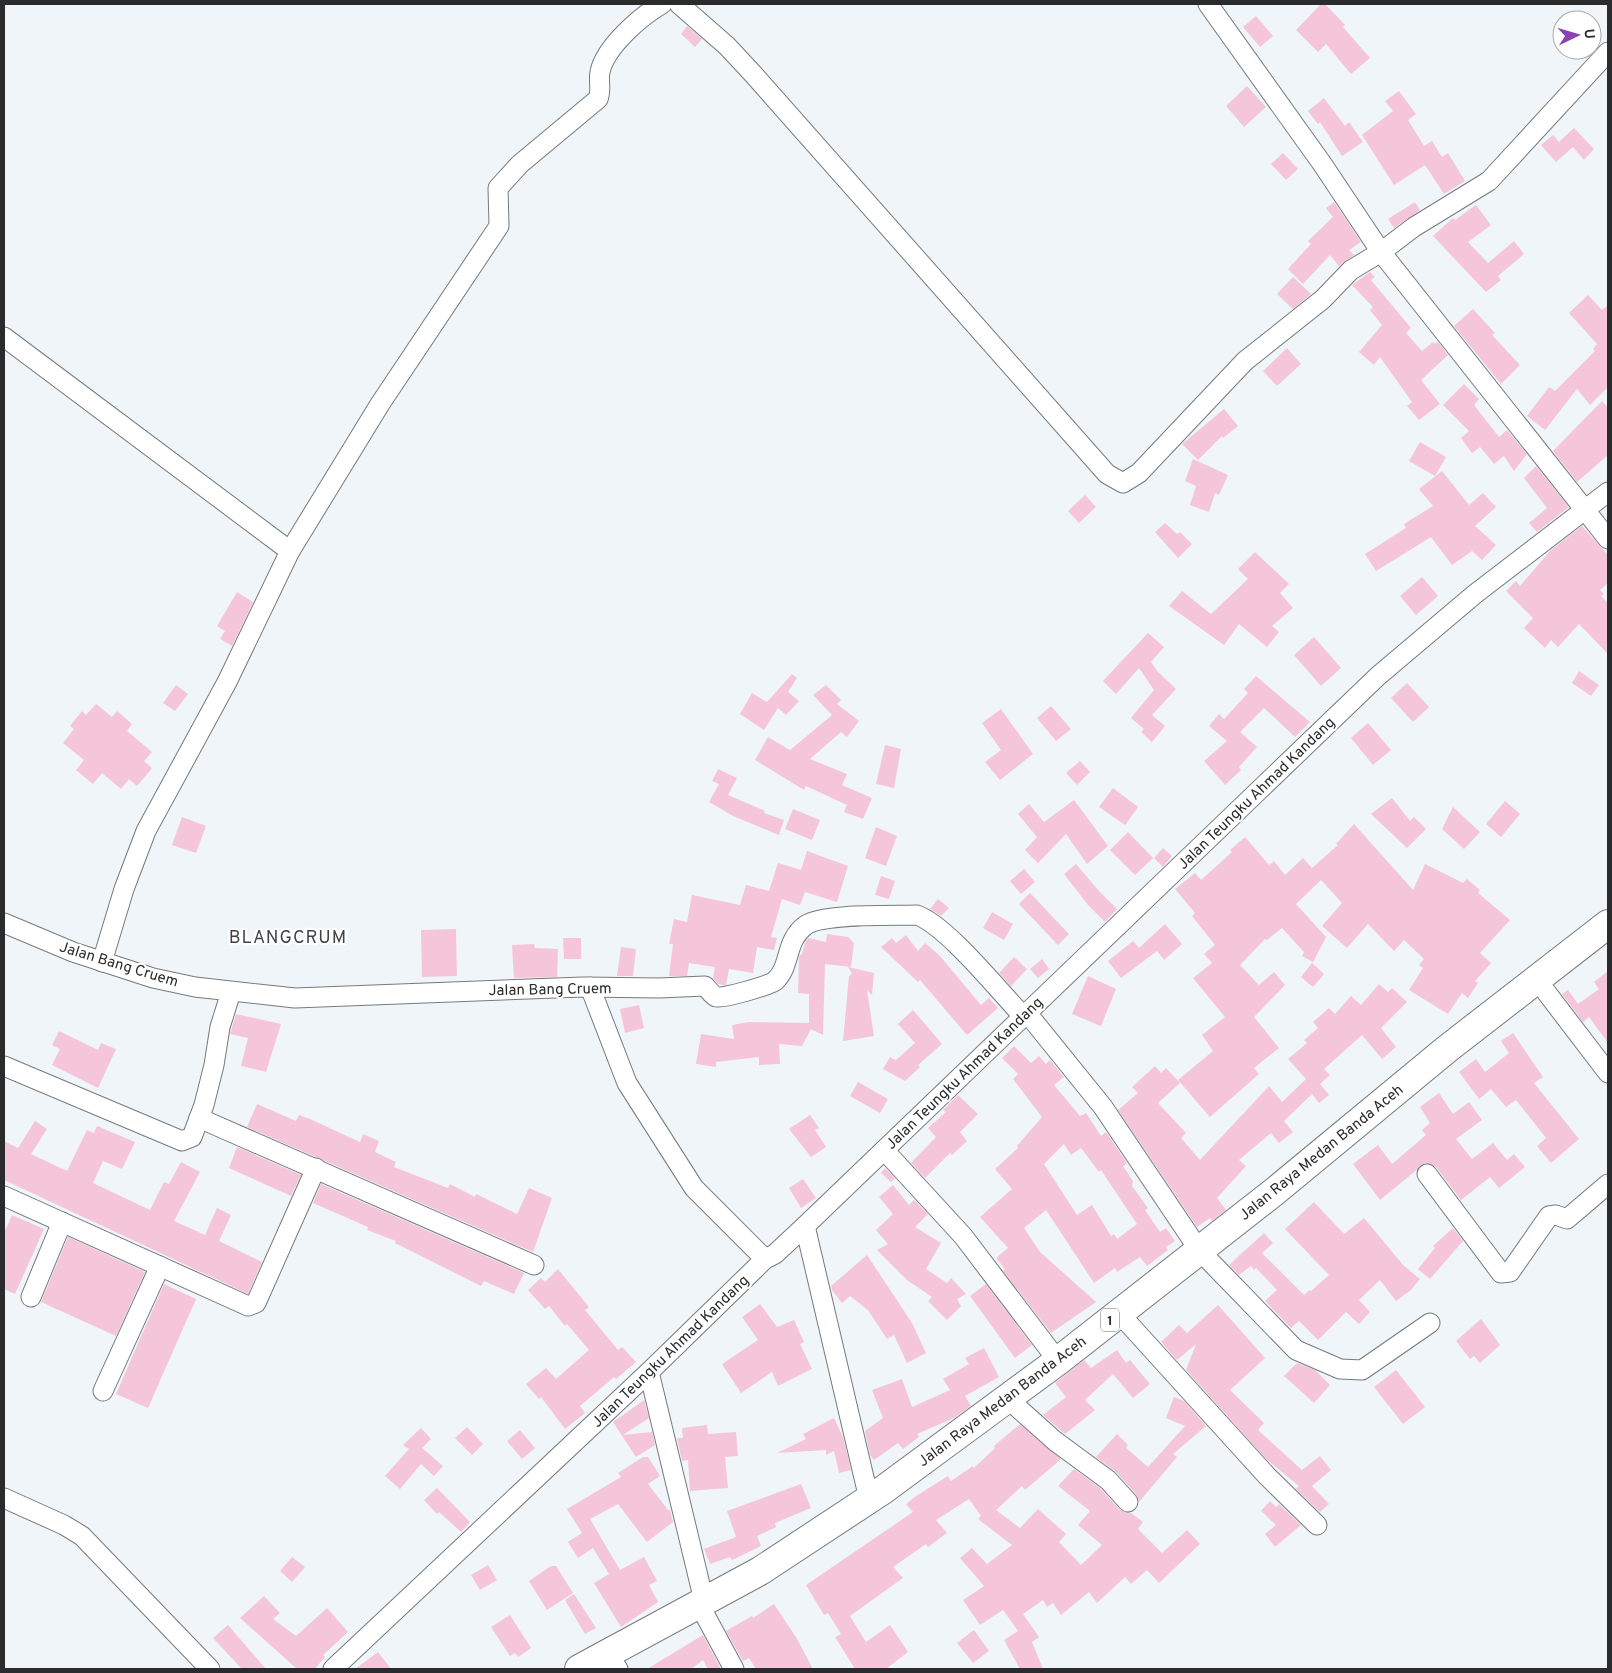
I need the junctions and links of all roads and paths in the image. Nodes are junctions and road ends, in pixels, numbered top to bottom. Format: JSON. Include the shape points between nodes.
{"nodes":[{"id":1,"x":662,"y":4,"type":"edge"},
{"id":2,"x":679,"y":4,"type":"edge"},
{"id":3,"x":1208,"y":4,"type":"edge"},
{"id":4,"x":1608,"y":52,"type":"edge"},
{"id":5,"x":1381,"y":252,"type":"junction"},
{"id":6,"x":4,"y":337,"type":"edge"},
{"id":7,"x":1608,"y":492,"type":"edge"},
{"id":8,"x":1584,"y":511,"type":"junction"},
{"id":9,"x":1608,"y":539,"type":"edge"},
{"id":10,"x":290,"y":551,"type":"junction"},
{"id":11,"x":4,"y":923,"type":"edge"},
{"id":12,"x":1608,"y":924,"type":"edge"},
{"id":13,"x":102,"y":962,"type":"junction"},
{"id":14,"x":1537,"y":980,"type":"junction"},
{"id":15,"x":590,"y":987,"type":"junction"},
{"id":16,"x":231,"y":992,"type":"junction"},
{"id":17,"x":1025,"y":1015,"type":"junction"},
{"id":18,"x":4,"y":1066,"type":"edge"},
{"id":19,"x":1608,"y":1073,"type":"edge"},
{"id":20,"x":199,"y":1118,"type":"junction"},
{"id":21,"x":884,"y":1150,"type":"junction"},
{"id":22,"x":316,"y":1168,"type":"junction"},
{"id":23,"x":1427,"y":1174,"type":"dead end"},
{"id":24,"x":1608,"y":1184,"type":"edge"},
{"id":25,"x":4,"y":1196,"type":"edge"},
{"id":26,"x":62,"y":1222,"type":"junction"},
{"id":27,"x":805,"y":1226,"type":"junction"},
{"id":28,"x":1200,"y":1250,"type":"junction"},
{"id":29,"x":765,"y":1259,"type":"junction"},
{"id":30,"x":534,"y":1264,"type":"dead end"},
{"id":31,"x":160,"y":1266,"type":"junction"},
{"id":32,"x":31,"y":1297,"type":"dead end"},
{"id":33,"x":1119,"y":1313,"type":"junction"},
{"id":34,"x":1430,"y":1323,"type":"dead end"},
{"id":35,"x":1058,"y":1361,"type":"junction"},
{"id":36,"x":649,"y":1372,"type":"junction"},
{"id":37,"x":102,"y":1391,"type":"dead end"},
{"id":38,"x":1008,"y":1399,"type":"junction"},
{"id":39,"x":4,"y":1498,"type":"edge"},
{"id":40,"x":869,"y":1498,"type":"junction"},
{"id":41,"x":1128,"y":1502,"type":"dead end"},
{"id":42,"x":1317,"y":1525,"type":"dead end"},
{"id":43,"x":702,"y":1603,"type":"junction"},
{"id":44,"x":613,"y":1661,"type":"edge"},
{"id":45,"x":210,"y":1669,"type":"edge"},
{"id":46,"x":332,"y":1669,"type":"edge"},
{"id":47,"x":579,"y":1669,"type":"edge"},
{"id":48,"x":734,"y":1669,"type":"edge"}],
"edges":[{"from":1,"to":10,"type":"street","via":[[646,14],[612,47],[600,72],[598,99],[501,183],[498,188],[498,226],[380,404]]},
{"from":2,"to":5,"type":"street","via":[[754,75],[1107,474],[1120,483],[1127,483],[1139,473],[1245,361],[1322,299],[1351,270]]},
{"from":3,"to":5,"type":"street"},
{"from":4,"to":5,"type":"street","via":[[1489,182],[1414,226]]},
{"from":5,"to":8,"type":"street"},
{"from":6,"to":10,"type":"street"},
{"from":7,"to":8,"type":"street","name":"Jalan Teungku Ahmad Kandang"},
{"from":8,"to":9,"type":"street"},
{"from":8,"to":17,"type":"street","name":"Jalan Teungku Ahmad Kandang","via":[[1475,594],[1378,676]]},
{"from":10,"to":13,"type":"street","via":[[227,682],[146,831]]},
{"from":11,"to":13,"type":"street","name":"Jalan Bang Cruem"},
{"from":12,"to":14,"type":"highway","name":"Jalan Raya Medan Banda Aceh","number":"1"},
{"from":13,"to":16,"type":"street","name":"Jalan Bang Cruem","via":[[153,978]]},
{"from":14,"to":19,"type":"street"},
{"from":14,"to":28,"type":"highway","name":"Jalan Raya Medan Banda Aceh","number":"1"},
{"from":15,"to":16,"type":"street","name":"Jalan Bang Cruem","via":[[295,998]]},
{"from":15,"to":17,"type":"street","name":"Jalan Bang Cruem","via":[[705,986],[716,997],[725,997],[774,982],[785,966],[790,943],[807,925],[829,918],[917,915],[930,920],[946,934]]},
{"from":15,"to":29,"type":"street","via":[[627,1083],[694,1188]]},
{"from":16,"to":20,"type":"street"},
{"from":17,"to":21,"type":"street","name":"Jalan Teungku Ahmad Kandang"},
{"from":17,"to":28,"type":"street","name":"Jalan Bang Cruem","via":[[1103,1107]]},
{"from":18,"to":20,"type":"street","via":[[182,1141],[192,1137]]},
{"from":20,"to":22,"type":"street"},
{"from":21,"to":27,"type":"street","name":"Jalan Teungku Ahmad Kandang"},
{"from":21,"to":35,"type":"street","via":[[963,1236]]},
{"from":22,"to":30,"type":"street"},
{"from":22,"to":31,"type":"street","via":[[252,1306]]},
{"from":23,"to":24,"type":"street","via":[[1501,1273],[1510,1272],[1548,1216],[1567,1219]]},
{"from":25,"to":26,"type":"street"},
{"from":26,"to":31,"type":"street"},
{"from":26,"to":32,"type":"street"},
{"from":27,"to":29,"type":"street","name":"Jalan Teungku Ahmad Kandang"},
{"from":27,"to":40,"type":"street"},
{"from":28,"to":33,"type":"highway","name":"Jalan Raya Medan Banda Aceh","number":"1"},
{"from":28,"to":34,"type":"street","name":"Jalan Bang Cruem","via":[[1296,1350],[1340,1370],[1362,1370]]},
{"from":29,"to":36,"type":"street","name":"Jalan Teungku Ahmad Kandang"},
{"from":31,"to":37,"type":"street"},
{"from":33,"to":35,"type":"highway","name":"Jalan Raya Medan Banda Aceh","number":"1"},
{"from":33,"to":42,"type":"street","via":[[1267,1476]]},
{"from":35,"to":38,"type":"highway","name":"Jalan Raya Medan Banda Aceh","number":"1"},
{"from":36,"to":43,"type":"street"},
{"from":36,"to":46,"type":"street","name":"Jalan Teungku Ahmad Kandang"},
{"from":38,"to":40,"type":"highway","name":"Jalan Raya Medan Banda Aceh","number":"1"},
{"from":38,"to":41,"type":"street","via":[[1055,1441],[1108,1480]]},
{"from":39,"to":45,"type":"street","via":[[82,1536]]},
{"from":40,"to":43,"type":"highway","name":"Jalan Raya Medan Banda Aceh","number":"1","via":[[760,1571]]},
{"from":43,"to":44,"type":"highway","name":"Jalan Raya Medan Banda Aceh","number":"1"},
{"from":43,"to":48,"type":"street"},
{"from":44,"to":47,"type":"highway","name":"Jalan Raya Medan Banda Aceh","number":"1"}]}
